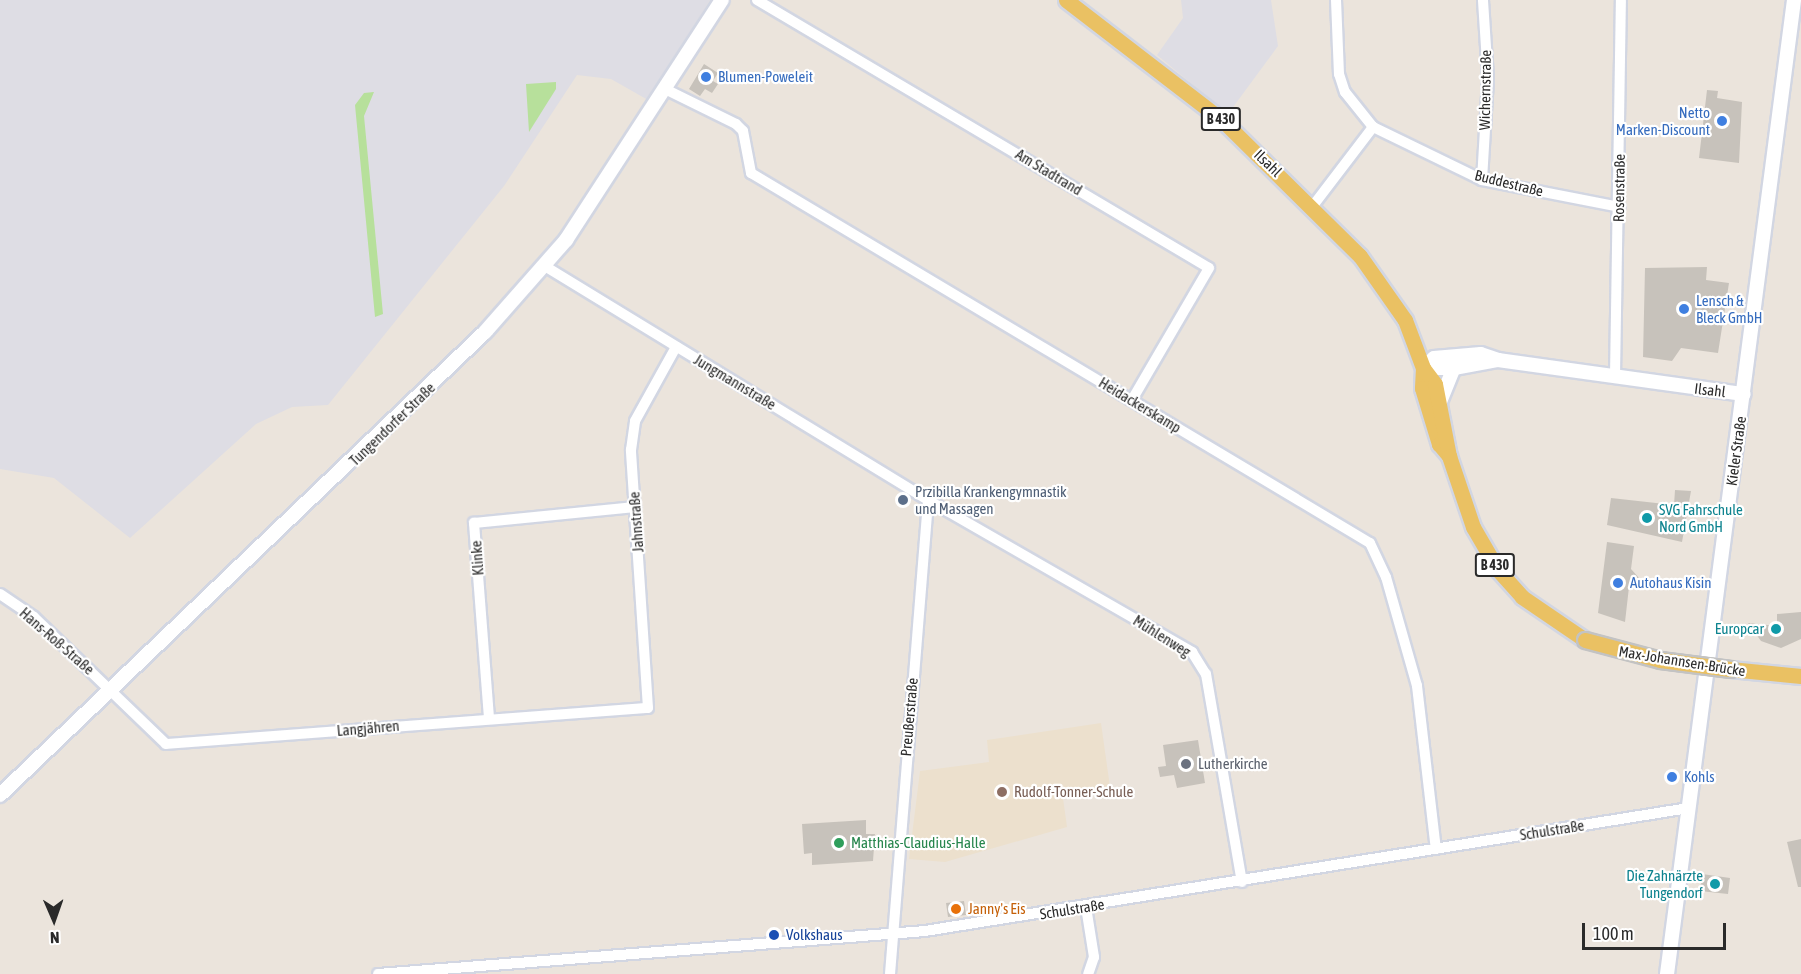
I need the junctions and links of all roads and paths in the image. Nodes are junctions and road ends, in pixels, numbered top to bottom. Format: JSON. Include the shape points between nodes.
{"nodes":[{"id":1,"x":722,"y":0,"type":"edge"},
{"id":2,"x":757,"y":0,"type":"edge"},
{"id":3,"x":1066,"y":0,"type":"edge"},
{"id":4,"x":1336,"y":0,"type":"edge"},
{"id":5,"x":1483,"y":0,"type":"edge"},
{"id":6,"x":1621,"y":0,"type":"edge"},
{"id":7,"x":1794,"y":0,"type":"edge"},
{"id":8,"x":667,"y":90,"type":"junction"},
{"id":9,"x":1373,"y":127,"type":"junction"},
{"id":10,"x":1482,"y":180,"type":"junction"},
{"id":11,"x":1312,"y":207,"type":"junction"},
{"id":12,"x":1619,"y":207,"type":"junction"},
{"id":13,"x":543,"y":265,"type":"junction"},
{"id":14,"x":676,"y":347,"type":"junction"},
{"id":15,"x":1498,"y":360,"type":"junction"},
{"id":16,"x":1422,"y":368,"type":"junction"},
{"id":17,"x":1454,"y":368,"type":"junction"},
{"id":18,"x":1615,"y":376,"type":"junction"},
{"id":19,"x":1744,"y":394,"type":"junction"},
{"id":20,"x":1132,"y":400,"type":"junction"},
{"id":21,"x":1440,"y":402,"type":"junction"},
{"id":22,"x":1449,"y":456,"type":"junction"},
{"id":23,"x":928,"y":500,"type":"junction"},
{"id":24,"x":635,"y":507,"type":"junction"},
{"id":25,"x":0,"y":594,"type":"edge"},
{"id":26,"x":1801,"y":676,"type":"edge"},
{"id":27,"x":110,"y":691,"type":"junction"},
{"id":28,"x":648,"y":708,"type":"joint"},
{"id":29,"x":489,"y":718,"type":"junction"},
{"id":30,"x":0,"y":795,"type":"edge"},
{"id":31,"x":1689,"y":807,"type":"junction"},
{"id":32,"x":1436,"y":849,"type":"junction"},
{"id":33,"x":1242,"y":882,"type":"junction"},
{"id":34,"x":1086,"y":907,"type":"junction"},
{"id":35,"x":890,"y":934,"type":"junction"},
{"id":36,"x":378,"y":974,"type":"edge"},
{"id":37,"x":386,"y":974,"type":"edge"},
{"id":38,"x":890,"y":974,"type":"edge"},
{"id":39,"x":1088,"y":974,"type":"edge"},
{"id":40,"x":1667,"y":974,"type":"edge"}],
"edges":[{"from":1,"to":8,"type":"main road","name":"Tungendorfer Straße"},
{"from":2,"to":20,"type":"street","name":"Am Stadtrand","via":[[1209,268]]},
{"from":3,"to":11,"type":"main road","name":"Ilsahl","number":"B 430","via":[[1223,121]]},
{"from":4,"to":9,"type":"street","name":"Buddestraße","via":[[1339,74],[1345,92]]},
{"from":5,"to":10,"type":"street","name":"Wichernstraße","via":[[1488,78]]},
{"from":6,"to":12,"type":"street","name":"Rosenstraße"},
{"from":7,"to":19,"type":"main road","name":"Kieler Straße"},
{"from":8,"to":13,"type":"main road","name":"Tungendorfer Straße","via":[[566,240]]},
{"from":8,"to":20,"type":"street","name":"Heidackerskamp","via":[[736,124],[743,131],[751,173]]},
{"from":9,"to":10,"type":"street","name":"Buddestraße"},
{"from":9,"to":11,"type":"street"},
{"from":10,"to":12,"type":"street","name":"Buddestraße"},
{"from":11,"to":16,"type":"main road","name":"Ilsahl","number":"B 430","via":[[1385,288],[1405,320]]},
{"from":12,"to":18,"type":"street","name":"Rosenstraße"},
{"from":13,"to":14,"type":"street","name":"Jungmannstraße"},
{"from":13,"to":27,"type":"main road","name":"Tungendorfer Straße","via":[[486,332]]},
{"from":14,"to":23,"type":"street","name":"Jungmannstraße"},
{"from":14,"to":24,"type":"street","name":"Jahnstraße","via":[[635,421]]},
{"from":15,"to":16,"type":"main road","name":"Ilsahl","via":[[1481,354],[1458,354],[1434,358]]},
{"from":15,"to":17,"type":"main road","name":"Ilsahl"},
{"from":15,"to":18,"type":"main road","name":"Ilsahl"},
{"from":16,"to":17,"type":"main road","name":"Ilsahl"},
{"from":16,"to":21,"type":"main road","name":"Max-Johannsen-Brücke","number":"B 430","via":[[1435,384]]},
{"from":16,"to":22,"type":"main road","name":"Max-Johannsen-Brücke","number":"B 430","via":[[1422,388],[1436,435]]},
{"from":17,"to":21,"type":"main road"},
{"from":18,"to":19,"type":"main road","name":"Ilsahl"},
{"from":19,"to":31,"type":"main road","name":"Kieler Straße"},
{"from":20,"to":32,"type":"street","name":"Heidackerskamp","via":[[1370,543],[1386,577],[1417,686]]},
{"from":21,"to":22,"type":"main road","name":"Max-Johannsen-Brücke","number":"B 430"},
{"from":22,"to":26,"type":"main road","name":"Max-Johannsen-Brücke","number":"B 430","bridge":true,"via":[[1473,527],[1498,570],[1552,621],[1585,640],[1660,660]]},
{"from":23,"to":33,"type":"street","name":"Mühlenweg","via":[[1192,652],[1206,674]]},
{"from":23,"to":35,"type":"street","name":"Preußerstraße"},
{"from":24,"to":28,"type":"street","name":"Jahnstraße"},
{"from":24,"to":29,"type":"street","name":"Klinke","via":[[474,523]]},
{"from":25,"to":27,"type":"street","name":"Hans-Roß-Straße","via":[[34,616]]},
{"from":27,"to":29,"type":"street","name":"Langjähren","via":[[166,744]]},
{"from":27,"to":30,"type":"main road","name":"Tungendorfer Straße"},
{"from":28,"to":29,"type":"street","name":"Langjähren"},
{"from":31,"to":32,"type":"street","name":"Schulstraße"},
{"from":31,"to":40,"type":"main road","name":"Kieler Straße"},
{"from":32,"to":33,"type":"street","name":"Schulstraße"},
{"from":33,"to":34,"type":"street","name":"Schulstraße"},
{"from":34,"to":35,"type":"street","name":"Schulstraße"},
{"from":34,"to":39,"type":"street","via":[[1094,957]]},
{"from":35,"to":37,"type":"street","name":"Schulstraße"},
{"from":35,"to":38,"type":"street","name":"Preußerstraße"},
{"from":36,"to":37,"type":"street","name":"Schulstraße"}]}
